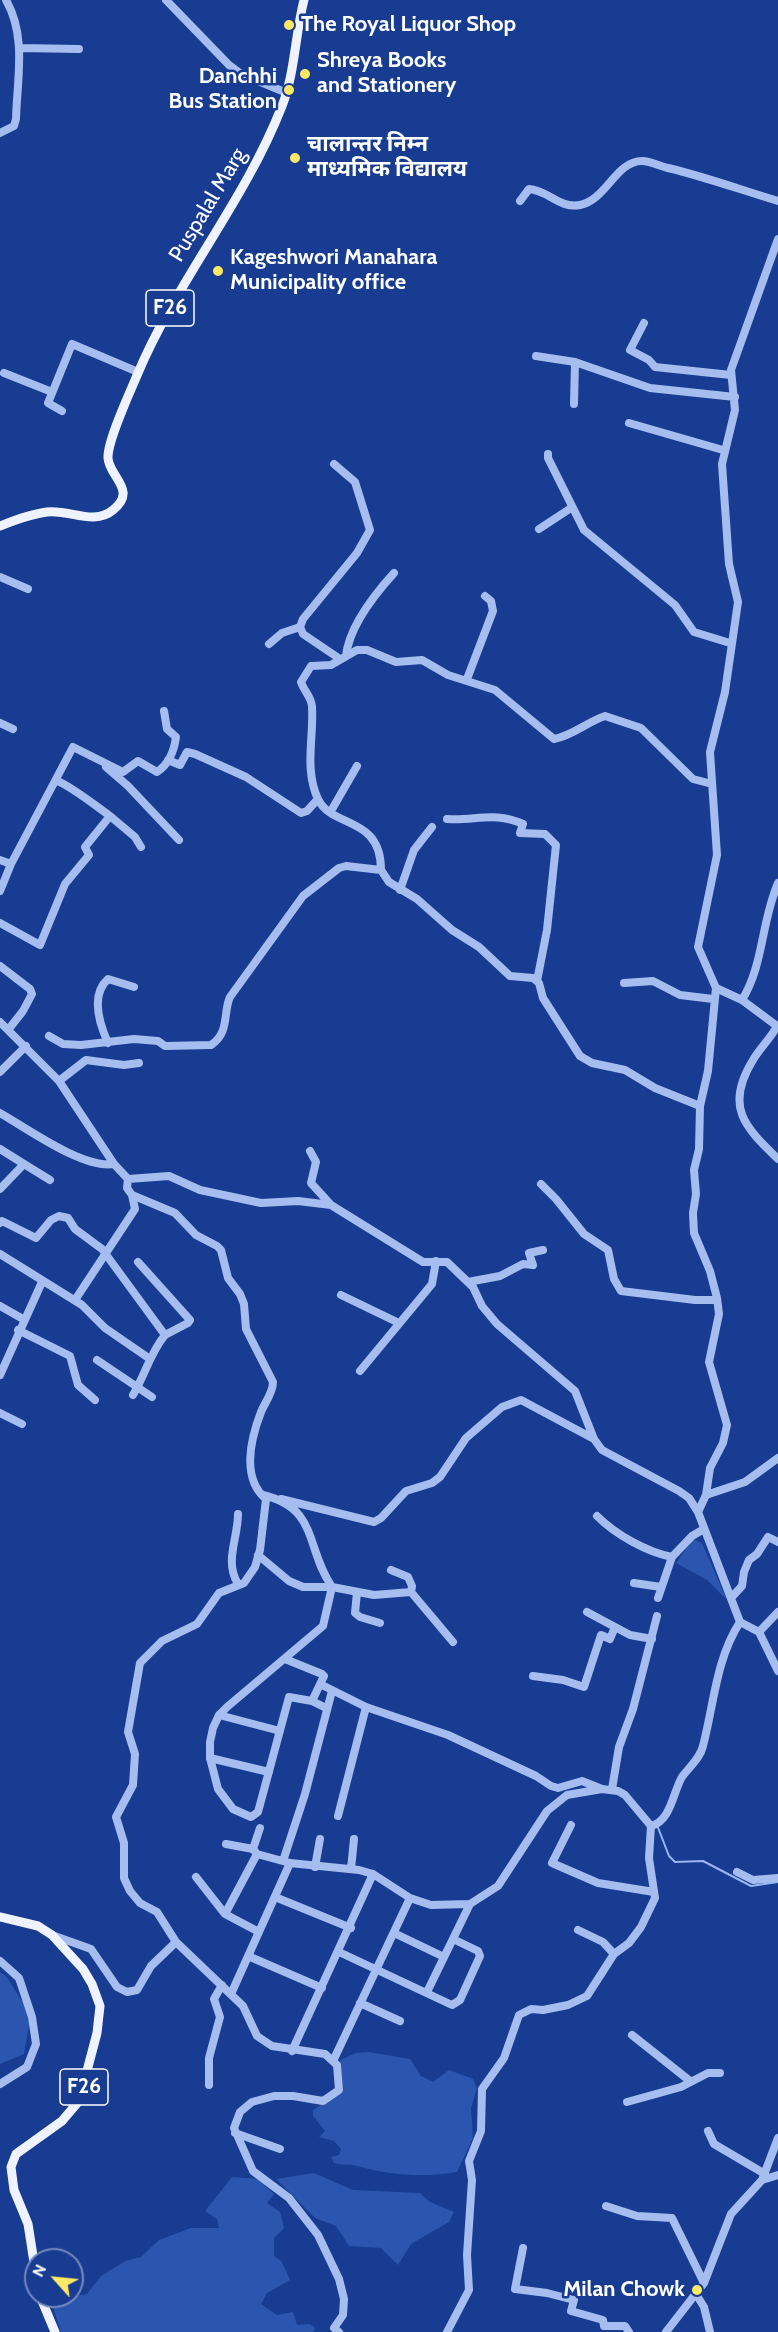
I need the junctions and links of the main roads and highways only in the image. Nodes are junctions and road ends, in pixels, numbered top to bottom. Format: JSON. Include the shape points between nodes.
{"nodes":[{"id":1,"x":304,"y":0,"type":"edge"},
{"id":2,"x":0,"y":526,"type":"edge"},
{"id":3,"x":0,"y":1917,"type":"edge"},
{"id":4,"x":32,"y":2248,"type":"edge"},
{"id":5,"x":45,"y":2308,"type":"edge"},
{"id":6,"x":55,"y":2332,"type":"edge"}],
"edges":[{"from":1,"to":2,"type":"main road","name":"Puspalal Marg","number":"F26","via":[[287,93],[254,168],[171,307],[138,372],[108,458],[122,488],[119,504],[105,516],[49,512]]},
{"from":3,"to":4,"type":"main road","number":"F26","via":[[38,1926],[52,1935],[92,1984],[100,2006],[84,2089],[75,2107],[16,2154],[11,2167]]},
{"from":5,"to":6,"type":"main road"}]}
